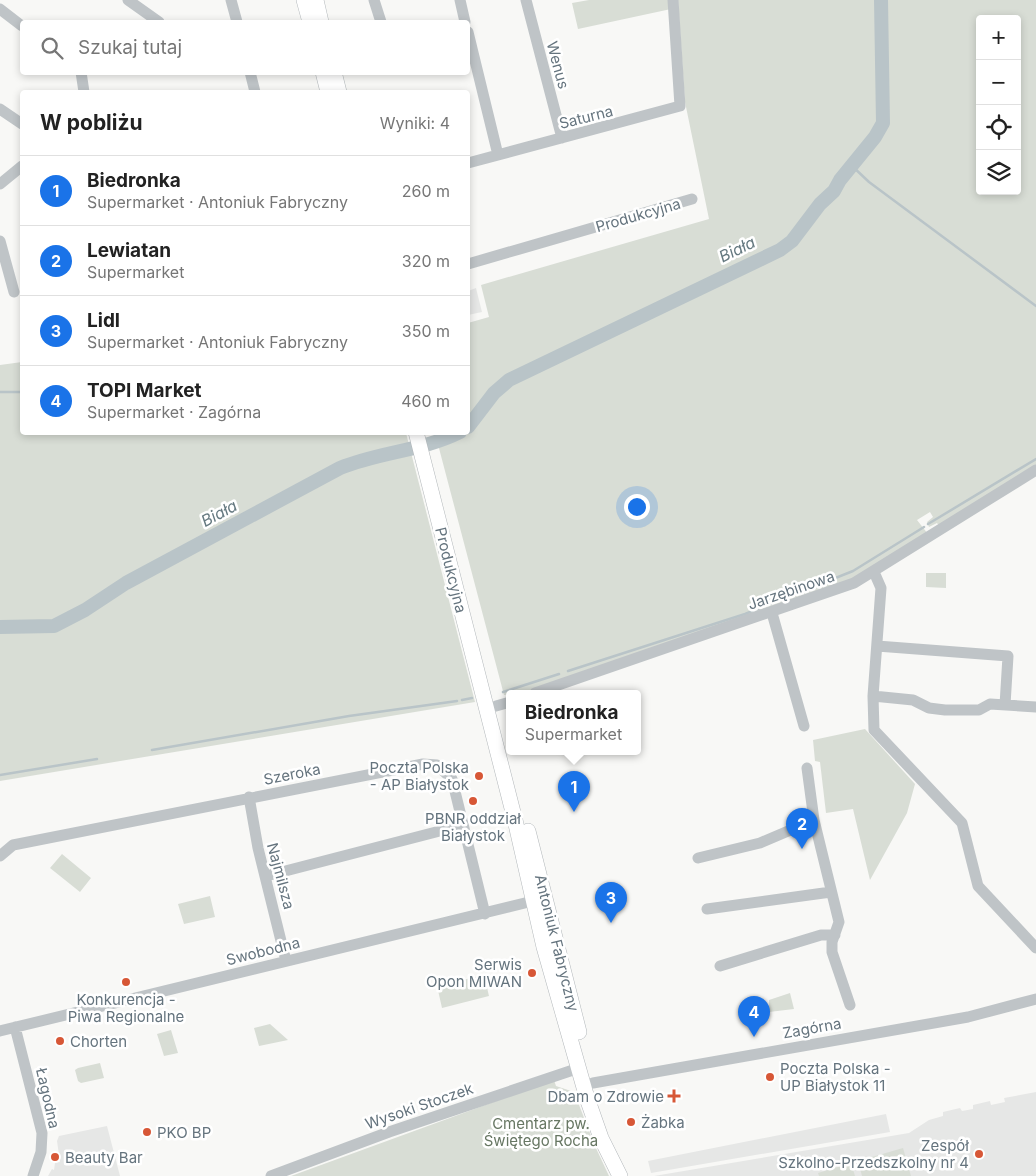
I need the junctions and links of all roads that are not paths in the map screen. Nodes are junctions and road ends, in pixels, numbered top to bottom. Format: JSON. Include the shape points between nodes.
{"nodes":[{"id":1,"x":128,"y":0,"type":"edge"},
{"id":2,"x":231,"y":0,"type":"edge"},
{"id":3,"x":309,"y":0,"type":"edge"},
{"id":4,"x":374,"y":0,"type":"edge"},
{"id":5,"x":460,"y":0,"type":"edge"},
{"id":6,"x":526,"y":0,"type":"edge"},
{"id":7,"x":673,"y":0,"type":"edge"},
{"id":8,"x":0,"y":9,"type":"edge"},
{"id":9,"x":156,"y":20,"type":"edge"},
{"id":10,"x":236,"y":20,"type":"edge"},
{"id":11,"x":310,"y":20,"type":"edge"},
{"id":12,"x":320,"y":20,"type":"edge"},
{"id":13,"x":380,"y":20,"type":"edge"},
{"id":14,"x":465,"y":20,"type":"edge"},
{"id":15,"x":20,"y":24,"type":"edge"},
{"id":16,"x":470,"y":40,"type":"edge"},
{"id":17,"x":81,"y":75,"type":"edge"},
{"id":18,"x":251,"y":75,"type":"edge"},
{"id":19,"x":324,"y":75,"type":"edge"},
{"id":20,"x":335,"y":75,"type":"edge"},
{"id":21,"x":84,"y":90,"type":"edge"},
{"id":22,"x":254,"y":90,"type":"edge"},
{"id":23,"x":328,"y":90,"type":"edge"},
{"id":24,"x":338,"y":90,"type":"edge"},
{"id":25,"x":0,"y":109,"type":"edge"},
{"id":26,"x":20,"y":123,"type":"edge"},
{"id":27,"x":562,"y":138,"type":"junction"},
{"id":28,"x":498,"y":154,"type":"junction"},
{"id":29,"x":470,"y":162,"type":"edge"},
{"id":30,"x":20,"y":168,"type":"edge"},
{"id":31,"x":0,"y":184,"type":"edge"},
{"id":32,"x":692,"y":199,"type":"dead end"},
{"id":33,"x":0,"y":241,"type":"edge"},
{"id":34,"x":470,"y":263,"type":"edge"},
{"id":35,"x":14,"y":292,"type":"dead end"},
{"id":36,"x":421,"y":435,"type":"edge"},
{"id":37,"x":1036,"y":470,"type":"edge"},
{"id":38,"x":874,"y":572,"type":"junction"},
{"id":39,"x":772,"y":613,"type":"junction"},
{"id":40,"x":877,"y":646,"type":"junction"},
{"id":41,"x":544,"y":690,"type":"edge"},
{"id":42,"x":873,"y":696,"type":"junction"},
{"id":43,"x":498,"y":705,"type":"edge"},
{"id":44,"x":1004,"y":705,"type":"junction"},
{"id":45,"x":1036,"y":708,"type":"edge"},
{"id":46,"x":804,"y":726,"type":"dead end"},
{"id":47,"x":506,"y":743,"type":"edge"},
{"id":48,"x":509,"y":755,"type":"edge"},
{"id":49,"x":807,"y":768,"type":"dead end"},
{"id":50,"x":249,"y":797,"type":"junction"},
{"id":51,"x":814,"y":820,"type":"junction"},
{"id":52,"x":463,"y":824,"type":"junction"},
{"id":53,"x":0,"y":856,"type":"edge"},
{"id":54,"x":698,"y":858,"type":"dead end"},
{"id":55,"x":266,"y":876,"type":"junction"},
{"id":56,"x":832,"y":892,"type":"junction"},
{"id":57,"x":539,"y":899,"type":"junction"},
{"id":58,"x":707,"y":909,"type":"dead end"},
{"id":59,"x":485,"y":914,"type":"junction"},
{"id":60,"x":835,"y":935,"type":"junction"},
{"id":61,"x":1036,"y":948,"type":"edge"},
{"id":62,"x":286,"y":961,"type":"junction"},
{"id":63,"x":720,"y":966,"type":"dead end"},
{"id":64,"x":1036,"y":999,"type":"edge"},
{"id":65,"x":850,"y":1005,"type":"dead end"},
{"id":66,"x":15,"y":1027,"type":"junction"},
{"id":67,"x":0,"y":1031,"type":"edge"},
{"id":68,"x":579,"y":1068,"type":"junction"},
{"id":69,"x":593,"y":1083,"type":"junction"},
{"id":70,"x":33,"y":1176,"type":"edge"},
{"id":71,"x":271,"y":1176,"type":"edge"},
{"id":72,"x":620,"y":1176,"type":"edge"},
{"id":73,"x":630,"y":1176,"type":"edge"}],
"edges":[{"from":1,"to":9,"type":"street"},
{"from":2,"to":10,"type":"street"},
{"from":3,"to":11,"type":"main road"},
{"from":3,"to":12,"type":"main road"},
{"from":4,"to":13,"type":"street"},
{"from":5,"to":14,"type":"street"},
{"from":6,"to":27,"type":"street","name":"Wenus"},
{"from":7,"to":27,"type":"street","name":"Saturna","via":[[680,106]]},
{"from":8,"to":15,"type":"street"},
{"from":16,"to":28,"type":"street"},
{"from":17,"to":21,"type":"street"},
{"from":18,"to":22,"type":"street"},
{"from":19,"to":23,"type":"main road"},
{"from":20,"to":24,"type":"main road"},
{"from":25,"to":26,"type":"street"},
{"from":27,"to":28,"type":"street","name":"Saturna"},
{"from":28,"to":29,"type":"street","name":"Saturna"},
{"from":30,"to":31,"type":"street"},
{"from":32,"to":34,"type":"street","name":"Produkcyjna"},
{"from":33,"to":35,"type":"street"},
{"from":36,"to":43,"type":"main road","name":"Produkcyjna"},
{"from":37,"to":38,"type":"street","name":"Jarzębinowa"},
{"from":38,"to":39,"type":"street","name":"Jarzębinowa","via":[[854,583]]},
{"from":38,"to":40,"type":"street","via":[[881,588]]},
{"from":39,"to":41,"type":"street","name":"Jarzębinowa"},
{"from":39,"to":46,"type":"street"},
{"from":40,"to":42,"type":"street"},
{"from":40,"to":44,"type":"street","via":[[1008,656]]},
{"from":42,"to":44,"type":"street","via":[[913,700],[932,709],[945,710],[971,711],[990,704]]},
{"from":42,"to":61,"type":"street","via":[[873,724],[877,734],[963,825],[978,886]]},
{"from":43,"to":47,"type":"main road","name":"Antoniuk Fabryczny"},
{"from":44,"to":45,"type":"street"},
{"from":48,"to":57,"type":"main road","name":"Antoniuk Fabryczny"},
{"from":49,"to":51,"type":"street"},
{"from":50,"to":52,"type":"street","name":"Szeroka","via":[[423,764],[437,765],[452,780]]},
{"from":50,"to":53,"type":"street","name":"Szeroka","via":[[13,845]]},
{"from":50,"to":55,"type":"street","name":"Najmilsza"},
{"from":51,"to":54,"type":"street","via":[[760,843]]},
{"from":51,"to":56,"type":"street"},
{"from":52,"to":55,"type":"street"},
{"from":52,"to":59,"type":"street","name":"Szeroka"},
{"from":55,"to":62,"type":"street","name":"Najmilsza"},
{"from":56,"to":58,"type":"street"},
{"from":56,"to":60,"type":"street","via":[[839,922]]},
{"from":57,"to":59,"type":"street","name":"Swobodna"},
{"from":57,"to":68,"type":"main road","name":"Antoniuk Fabryczny"},
{"from":57,"to":69,"type":"main road","name":"Antoniuk Fabryczny"},
{"from":59,"to":62,"type":"street","name":"Swobodna"},
{"from":60,"to":63,"type":"street","via":[[821,936]]},
{"from":60,"to":65,"type":"street","via":[[832,952]]},
{"from":62,"to":66,"type":"street","name":"Swobodna"},
{"from":64,"to":69,"type":"street","name":"Zagórna","via":[[968,1017]]},
{"from":66,"to":67,"type":"street","name":"Swobodna"},
{"from":66,"to":70,"type":"street","name":"Łagodna","via":[[42,1133],[40,1158]]},
{"from":68,"to":71,"type":"street","name":"Wysoki Stoczek"},
{"from":68,"to":72,"type":"main road","name":"Antoniuk Fabryczny","via":[[601,1138]]},
{"from":69,"to":73,"type":"main road","name":"Antoniuk Fabryczny"}]}
